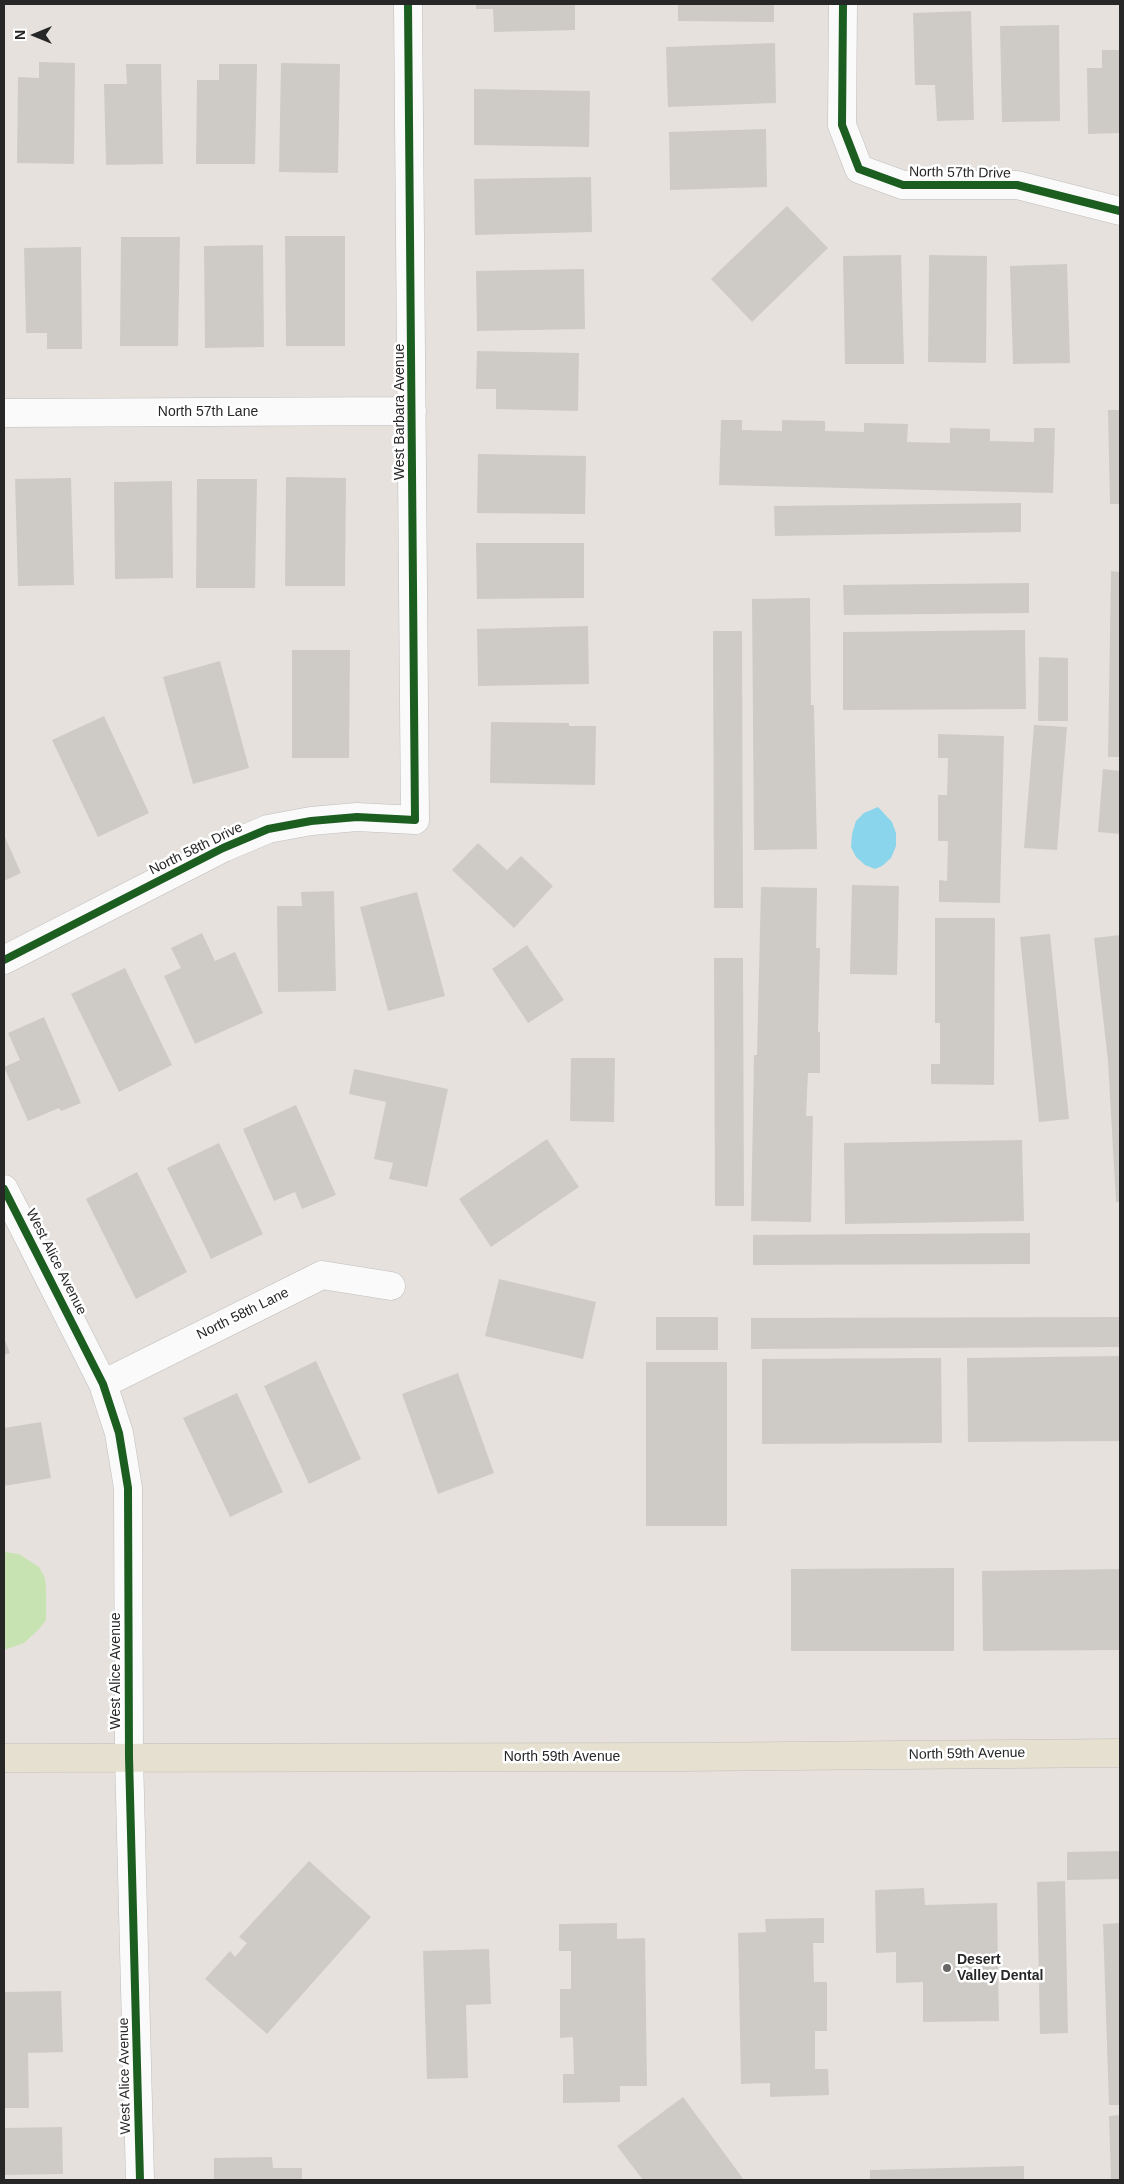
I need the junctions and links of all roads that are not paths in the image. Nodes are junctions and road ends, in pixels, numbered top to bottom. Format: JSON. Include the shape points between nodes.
{"nodes":[{"id":1,"x":408,"y":4,"type":"edge"},
{"id":2,"x":842,"y":4,"type":"edge"},
{"id":3,"x":1120,"y":211,"type":"edge"},
{"id":4,"x":412,"y":411,"type":"junction"},
{"id":5,"x":4,"y":413,"type":"edge"},
{"id":6,"x":415,"y":820,"type":"joint"},
{"id":7,"x":4,"y":960,"type":"edge"},
{"id":8,"x":4,"y":1189,"type":"edge"},
{"id":9,"x":391,"y":1286,"type":"dead end"},
{"id":10,"x":102,"y":1384,"type":"junction"},
{"id":11,"x":1120,"y":1753,"type":"edge"},
{"id":12,"x":129,"y":1757,"type":"junction"},
{"id":13,"x":4,"y":1758,"type":"edge"},
{"id":14,"x":140,"y":2180,"type":"edge"}],
"edges":[{"from":1,"to":4,"type":"street","name":"West Barbara Avenue"},
{"from":2,"to":3,"type":"street","name":"North 57th Drive","via":[[842,125],[860,169],[903,184],[1017,186]]},
{"from":4,"to":5,"type":"street","name":"North 57th Lane"},
{"from":4,"to":6,"type":"street","name":"West Barbara Avenue"},
{"from":6,"to":7,"type":"street","name":"North 58th Drive","via":[[357,817],[268,828]]},
{"from":8,"to":10,"type":"street","name":"West Alice Avenue"},
{"from":9,"to":10,"type":"street","name":"North 58th Lane","via":[[322,1275]]},
{"from":10,"to":12,"type":"street","name":"West Alice Avenue","via":[[119,1433],[128,1488]]},
{"from":11,"to":12,"type":"main road","name":"North 59th Avenue"},
{"from":12,"to":13,"type":"main road","name":"North 59th Avenue"},
{"from":12,"to":14,"type":"street","name":"West Alice Avenue"}]}
